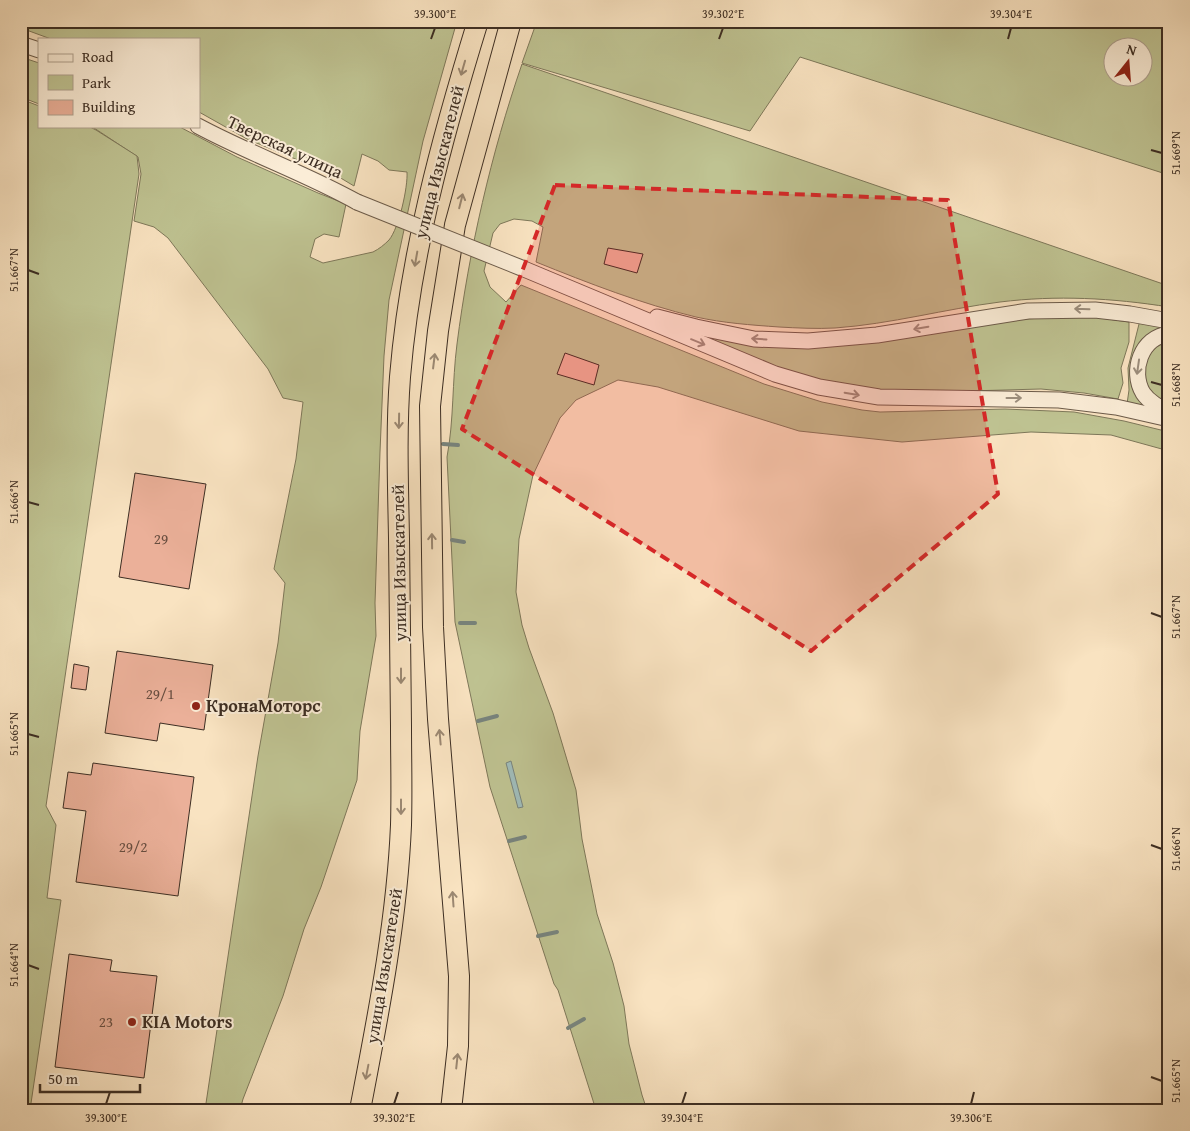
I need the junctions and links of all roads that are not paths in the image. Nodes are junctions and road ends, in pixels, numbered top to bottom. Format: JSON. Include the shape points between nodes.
{"nodes":[{"id":1,"x":478,"y":21,"type":"edge"},
{"id":2,"x":511,"y":21,"type":"edge"},
{"id":3,"x":21,"y":44,"type":"edge"},
{"id":4,"x":38,"y":50,"type":"edge"},
{"id":5,"x":200,"y":127,"type":"edge"},
{"id":6,"x":524,"y":269,"type":"junction"},
{"id":7,"x":1169,"y":321,"type":"edge"},
{"id":8,"x":1169,"y":334,"type":"edge"},
{"id":9,"x":1169,"y":412,"type":"edge"},
{"id":10,"x":1169,"y":419,"type":"edge"},
{"id":11,"x":360,"y":1110,"type":"edge"},
{"id":12,"x":451,"y":1110,"type":"edge"}],
"edges":[{"from":1,"to":11,"type":"highway","name":"улица Изыскателей","one_way":true,"via":[[424,213],[404,341],[398,470],[399,860],[385,973]]},
{"from":12,"to":2,"type":"highway","name":"улица Изыскателей","one_way":true,"via":[[458,1046],[459,976],[433,627],[430,406],[443,291],[455,225]]},
{"from":3,"to":4,"type":"street"},
{"from":5,"to":6,"type":"street","name":"Тверская улица","bridge":true,"via":[[357,202]]},
{"from":7,"to":6,"type":"street","one_way":true,"via":[[1117,312],[1066,309],[998,315],[878,335],[808,341],[754,339],[636,311]]},
{"from":6,"to":10,"type":"street","one_way":true,"via":[[766,370],[819,387],[879,398],[1059,400],[1116,407]]},
{"from":8,"to":9,"type":"street","one_way":true,"via":[[1157,337],[1147,346],[1140,356],[1137,371],[1139,385],[1147,398]]}]}
